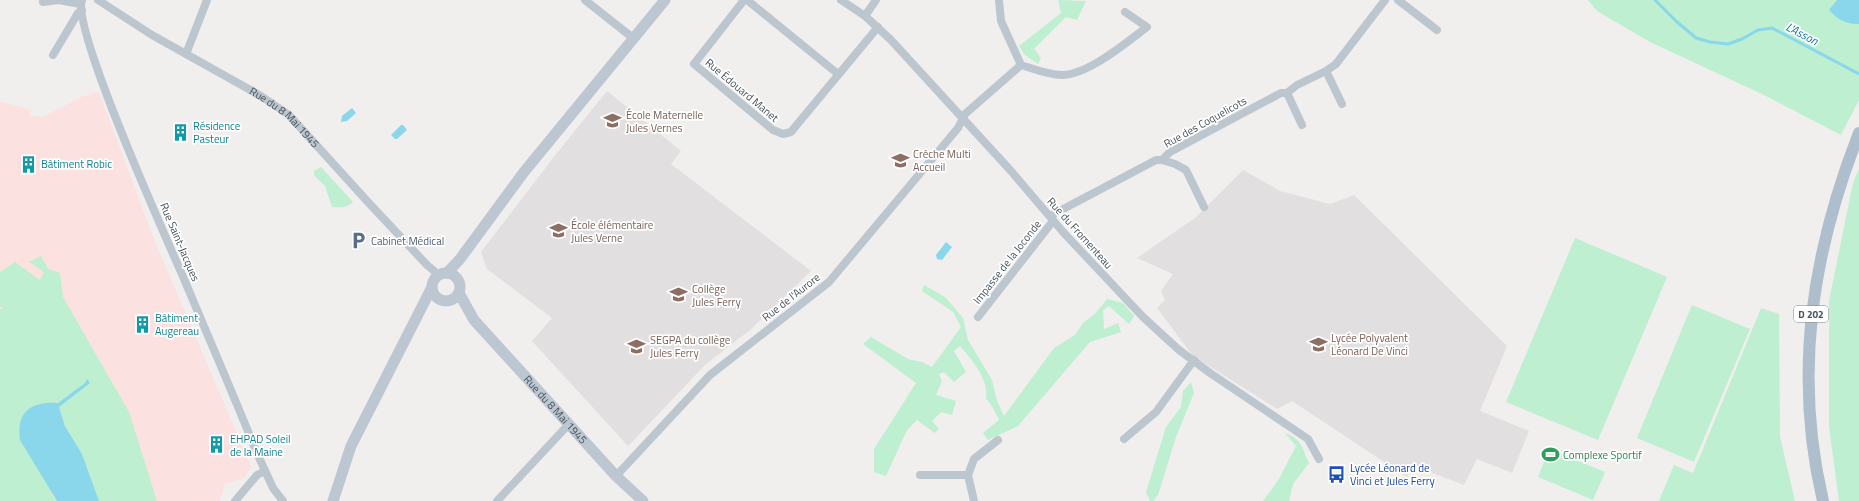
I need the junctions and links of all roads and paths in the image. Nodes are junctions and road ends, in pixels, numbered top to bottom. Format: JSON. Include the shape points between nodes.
{"nodes":[{"id":1,"x":98,"y":0,"type":"edge"},
{"id":2,"x":207,"y":0,"type":"edge"},
{"id":3,"x":585,"y":0,"type":"edge"},
{"id":4,"x":665,"y":0,"type":"edge"},
{"id":5,"x":745,"y":0,"type":"edge"},
{"id":6,"x":841,"y":0,"type":"edge"},
{"id":7,"x":876,"y":0,"type":"edge"},
{"id":8,"x":999,"y":0,"type":"edge"},
{"id":9,"x":1385,"y":0,"type":"edge"},
{"id":10,"x":1398,"y":0,"type":"edge"},
{"id":11,"x":43,"y":2,"type":"dead end"},
{"id":12,"x":82,"y":3,"type":"edge"},
{"id":13,"x":1125,"y":12,"type":"dead end"},
{"id":14,"x":865,"y":16,"type":"junction"},
{"id":15,"x":878,"y":27,"type":"junction"},
{"id":16,"x":1437,"y":30,"type":"dead end"},
{"id":17,"x":633,"y":38,"type":"junction"},
{"id":18,"x":186,"y":54,"type":"junction"},
{"id":19,"x":53,"y":55,"type":"dead end"},
{"id":20,"x":1020,"y":65,"type":"junction"},
{"id":21,"x":1326,"y":71,"type":"junction"},
{"id":22,"x":838,"y":74,"type":"junction"},
{"id":23,"x":1287,"y":93,"type":"junction"},
{"id":24,"x":1342,"y":104,"type":"dead end"},
{"id":25,"x":962,"y":119,"type":"junction"},
{"id":26,"x":1302,"y":125,"type":"dead end"},
{"id":27,"x":1859,"y":133,"type":"edge"},
{"id":28,"x":1162,"y":160,"type":"junction"},
{"id":29,"x":1204,"y":207,"type":"dead end"},
{"id":30,"x":1052,"y":218,"type":"junction"},
{"id":31,"x":460,"y":259,"type":"junction"},
{"id":32,"x":443,"y":274,"type":"junction"},
{"id":33,"x":457,"y":278,"type":"junction"},
{"id":34,"x":431,"y":289,"type":"junction"},
{"id":35,"x":459,"y":293,"type":"junction"},
{"id":36,"x":445,"y":302,"type":"junction"},
{"id":37,"x":471,"y":316,"type":"junction"},
{"id":38,"x":417,"y":317,"type":"junction"},
{"id":39,"x":978,"y":317,"type":"dead end"},
{"id":40,"x":1194,"y":360,"type":"junction"},
{"id":41,"x":569,"y":424,"type":"junction"},
{"id":42,"x":1124,"y":439,"type":"dead end"},
{"id":43,"x":998,"y":440,"type":"dead end"},
{"id":44,"x":1319,"y":459,"type":"dead end"},
{"id":45,"x":265,"y":471,"type":"junction"},
{"id":46,"x":920,"y":475,"type":"dead end"},
{"id":47,"x":968,"y":475,"type":"junction"},
{"id":48,"x":616,"y":476,"type":"junction"},
{"id":49,"x":273,"y":488,"type":"junction"},
{"id":50,"x":235,"y":501,"type":"edge"},
{"id":51,"x":276,"y":501,"type":"edge"},
{"id":52,"x":283,"y":501,"type":"edge"},
{"id":53,"x":333,"y":501,"type":"edge"},
{"id":54,"x":497,"y":501,"type":"edge"},
{"id":55,"x":642,"y":501,"type":"edge"},
{"id":56,"x":974,"y":501,"type":"edge"},
{"id":57,"x":1823,"y":501,"type":"edge"}],
"edges":[{"from":1,"to":18,"type":"street","name":"Rue du 8 Mai 1945"},
{"from":2,"to":18,"type":"street"},
{"from":3,"to":17,"type":"street"},
{"from":4,"to":17,"type":"main road"},
{"from":5,"to":22,"type":"street"},
{"from":5,"to":22,"type":"street","name":"Rue Édouard Manet","via":[[694,64],[773,130],[783,134],[791,132]]},
{"from":6,"to":14,"type":"street","name":"Rue du Fromenteau"},
{"from":7,"to":14,"type":"street"},
{"from":8,"to":20,"type":"street","via":[[1001,20]]},
{"from":9,"to":21,"type":"street","name":"Rue des Coquelicots","via":[[1340,58]]},
{"from":10,"to":16,"type":"street"},
{"from":11,"to":12,"type":"street","via":[[58,0]]},
{"from":12,"to":19,"type":"street"},
{"from":12,"to":45,"type":"street","name":"Rue Saint-Jacques","via":[[98,72],[122,135]]},
{"from":13,"to":20,"type":"street","via":[[1147,27],[1110,56],[1064,75]]},
{"from":14,"to":15,"type":"street","name":"Rue du Fromenteau"},
{"from":15,"to":22,"type":"street","name":"Rue Édouard Manet"},
{"from":15,"to":25,"type":"street","name":"Rue du Fromenteau"},
{"from":17,"to":31,"type":"main road","via":[[521,176]]},
{"from":18,"to":32,"type":"street","name":"Rue du 8 Mai 1945","via":[[261,96],[289,115],[427,265]]},
{"from":20,"to":25,"type":"street","name":"Rue de l'Aurore"},
{"from":21,"to":23,"type":"street","name":"Rue des Coquelicots","via":[[1297,84]]},
{"from":21,"to":24,"type":"street"},
{"from":23,"to":26,"type":"street"},
{"from":23,"to":28,"type":"street","name":"Rue des Coquelicots","via":[[1281,93],[1231,118],[1170,152]]},
{"from":25,"to":30,"type":"street","name":"Rue du Fromenteau"},
{"from":25,"to":48,"type":"street","name":"Rue de l'Aurore","via":[[958,128],[829,282],[710,375]]},
{"from":27,"to":57,"type":"main road","number":"D 202","via":[[1827,227],[1811,314],[1808,366],[1810,420],[1813,453]]},
{"from":28,"to":29,"type":"street","via":[[1186,170]]},
{"from":28,"to":30,"type":"street","name":"Rue des Coquelicots","via":[[1156,160]]},
{"from":30,"to":39,"type":"street","name":"Impasse de la Joconde"},
{"from":30,"to":40,"type":"street","name":"Rue du Fromenteau","via":[[1143,317]]},
{"from":31,"to":32,"type":"main road"},
{"from":31,"to":33,"type":"main road"},
{"from":32,"to":33,"type":"main road","via":[[452,274]]},
{"from":32,"to":34,"type":"main road","via":[[433,280]]},
{"from":33,"to":35,"type":"main road","via":[[460,285]]},
{"from":34,"to":36,"type":"main road","via":[[434,296]]},
{"from":34,"to":38,"type":"main road"},
{"from":35,"to":36,"type":"main road"},
{"from":35,"to":37,"type":"main road","name":"Rue du 8 Mai 1945"},
{"from":36,"to":37,"type":"main road","name":"Rue du 8 Mai 1945"},
{"from":36,"to":38,"type":"main road"},
{"from":37,"to":41,"type":"main road","name":"Rue du 8 Mai 1945"},
{"from":38,"to":53,"type":"main road","via":[[351,446]]},
{"from":40,"to":42,"type":"street","via":[[1156,412]]},
{"from":40,"to":44,"type":"street","name":"Rue du Fromenteau","via":[[1308,439]]},
{"from":41,"to":48,"type":"main road","name":"Rue du 8 Mai 1945"},
{"from":41,"to":54,"type":"street"},
{"from":43,"to":47,"type":"street","via":[[974,459]]},
{"from":45,"to":49,"type":"street","name":"Rue Saint-Jacques"},
{"from":45,"to":50,"type":"street","via":[[257,475]]},
{"from":46,"to":47,"type":"street"},
{"from":47,"to":56,"type":"street"},
{"from":48,"to":55,"type":"main road","name":"Rue du 8 Mai 1945"},
{"from":49,"to":51,"type":"street","name":"Rue Saint-Jacques"},
{"from":49,"to":52,"type":"street","name":"Rue Saint-Jacques"}]}
